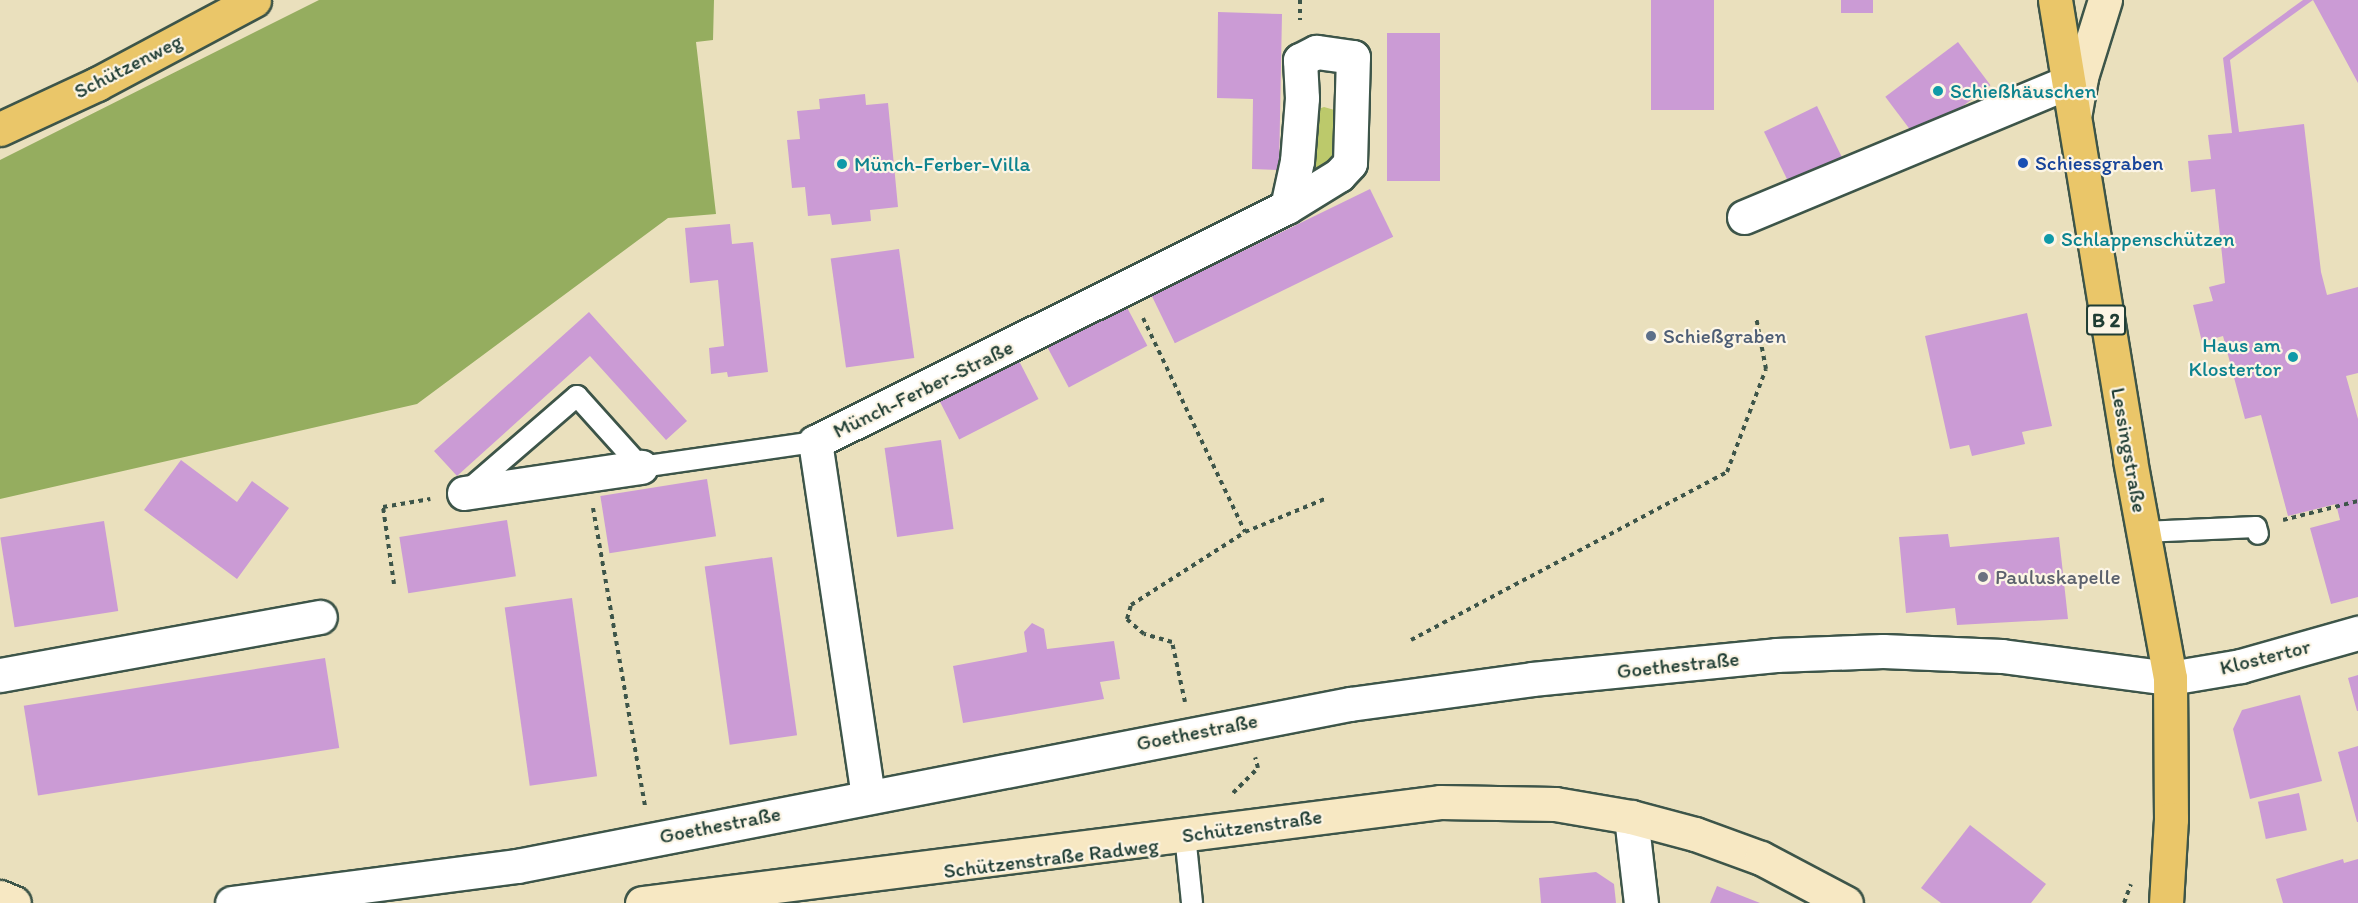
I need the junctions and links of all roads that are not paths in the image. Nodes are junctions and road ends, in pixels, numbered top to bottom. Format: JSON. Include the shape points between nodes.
{"nodes":[{"id":1,"x":254,"y":0,"type":"edge"},
{"id":2,"x":2055,"y":0,"type":"edge"},
{"id":3,"x":2105,"y":0,"type":"edge"},
{"id":4,"x":2070,"y":81,"type":"junction"},
{"id":5,"x":2074,"y":120,"type":"junction"},
{"id":6,"x":0,"y":129,"type":"edge"},
{"id":7,"x":1287,"y":207,"type":"dead end"},
{"id":8,"x":1744,"y":217,"type":"dead end"},
{"id":9,"x":815,"y":442,"type":"junction"},
{"id":10,"x":641,"y":467,"type":"junction"},
{"id":11,"x":464,"y":493,"type":"joint"},
{"id":12,"x":2257,"y":531,"type":"road end"},
{"id":13,"x":2143,"y":532,"type":"junction"},
{"id":14,"x":320,"y":617,"type":"dead end"},
{"id":15,"x":2358,"y":633,"type":"edge"},
{"id":16,"x":0,"y":675,"type":"edge"},
{"id":17,"x":2170,"y":678,"type":"junction"},
{"id":18,"x":868,"y":796,"type":"junction"},
{"id":19,"x":1631,"y":817,"type":"junction"},
{"id":20,"x":1193,"y":834,"type":"junction"},
{"id":21,"x":0,"y":897,"type":"edge"},
{"id":22,"x":14,"y":903,"type":"edge"},
{"id":23,"x":232,"y":903,"type":"edge"},
{"id":24,"x":642,"y":903,"type":"edge"},
{"id":25,"x":1192,"y":903,"type":"edge"},
{"id":26,"x":1641,"y":903,"type":"edge"},
{"id":27,"x":1846,"y":903,"type":"edge"},
{"id":28,"x":2166,"y":903,"type":"edge"}],
"edges":[{"from":1,"to":6,"type":"main road","name":"Schützenweg","via":[[97,84]]},
{"from":2,"to":4,"type":"main road","name":"Lessingstraße","number":"B 2"},
{"from":3,"to":5,"type":"street","via":[[2081,76]]},
{"from":4,"to":5,"type":"main road","name":"Lessingstraße","number":"B 2"},
{"from":4,"to":8,"type":"street"},
{"from":5,"to":13,"type":"main road","name":"Lessingstraße","number":"B 2"},
{"from":7,"to":9,"type":"street","name":"Münch-Ferber-Straße"},
{"from":9,"to":10,"type":"lane"},
{"from":9,"to":18,"type":"street","name":"Münch-Ferber-Straße"},
{"from":10,"to":11,"type":"street"},
{"from":10,"to":11,"type":"lane","via":[[577,396]]},
{"from":12,"to":13,"type":"lane"},
{"from":13,"to":17,"type":"main road","name":"Lessingstraße","number":"B 2"},
{"from":14,"to":16,"type":"street"},
{"from":15,"to":17,"type":"street","name":"Klostertor","via":[[2241,666]]},
{"from":17,"to":18,"type":"street","name":"Goethestraße","via":[[2002,656],[1883,651],[1776,655],[1532,680],[1350,704]]},
{"from":17,"to":28,"type":"main road","name":"Lessingstraße","number":"B 2"},
{"from":18,"to":23,"type":"street","name":"Goethestraße","via":[[517,866]]},
{"from":19,"to":20,"type":"street","name":"Schützenstraße","via":[[1556,804],[1440,802]]},
{"from":19,"to":26,"type":"street"},
{"from":19,"to":27,"type":"street","name":"Schützenstraße","via":[[1695,834],[1761,858]]},
{"from":20,"to":24,"type":"street","name":"Schützenstraße"},
{"from":20,"to":25,"type":"lane"},
{"from":21,"to":22,"type":"street"}]}
